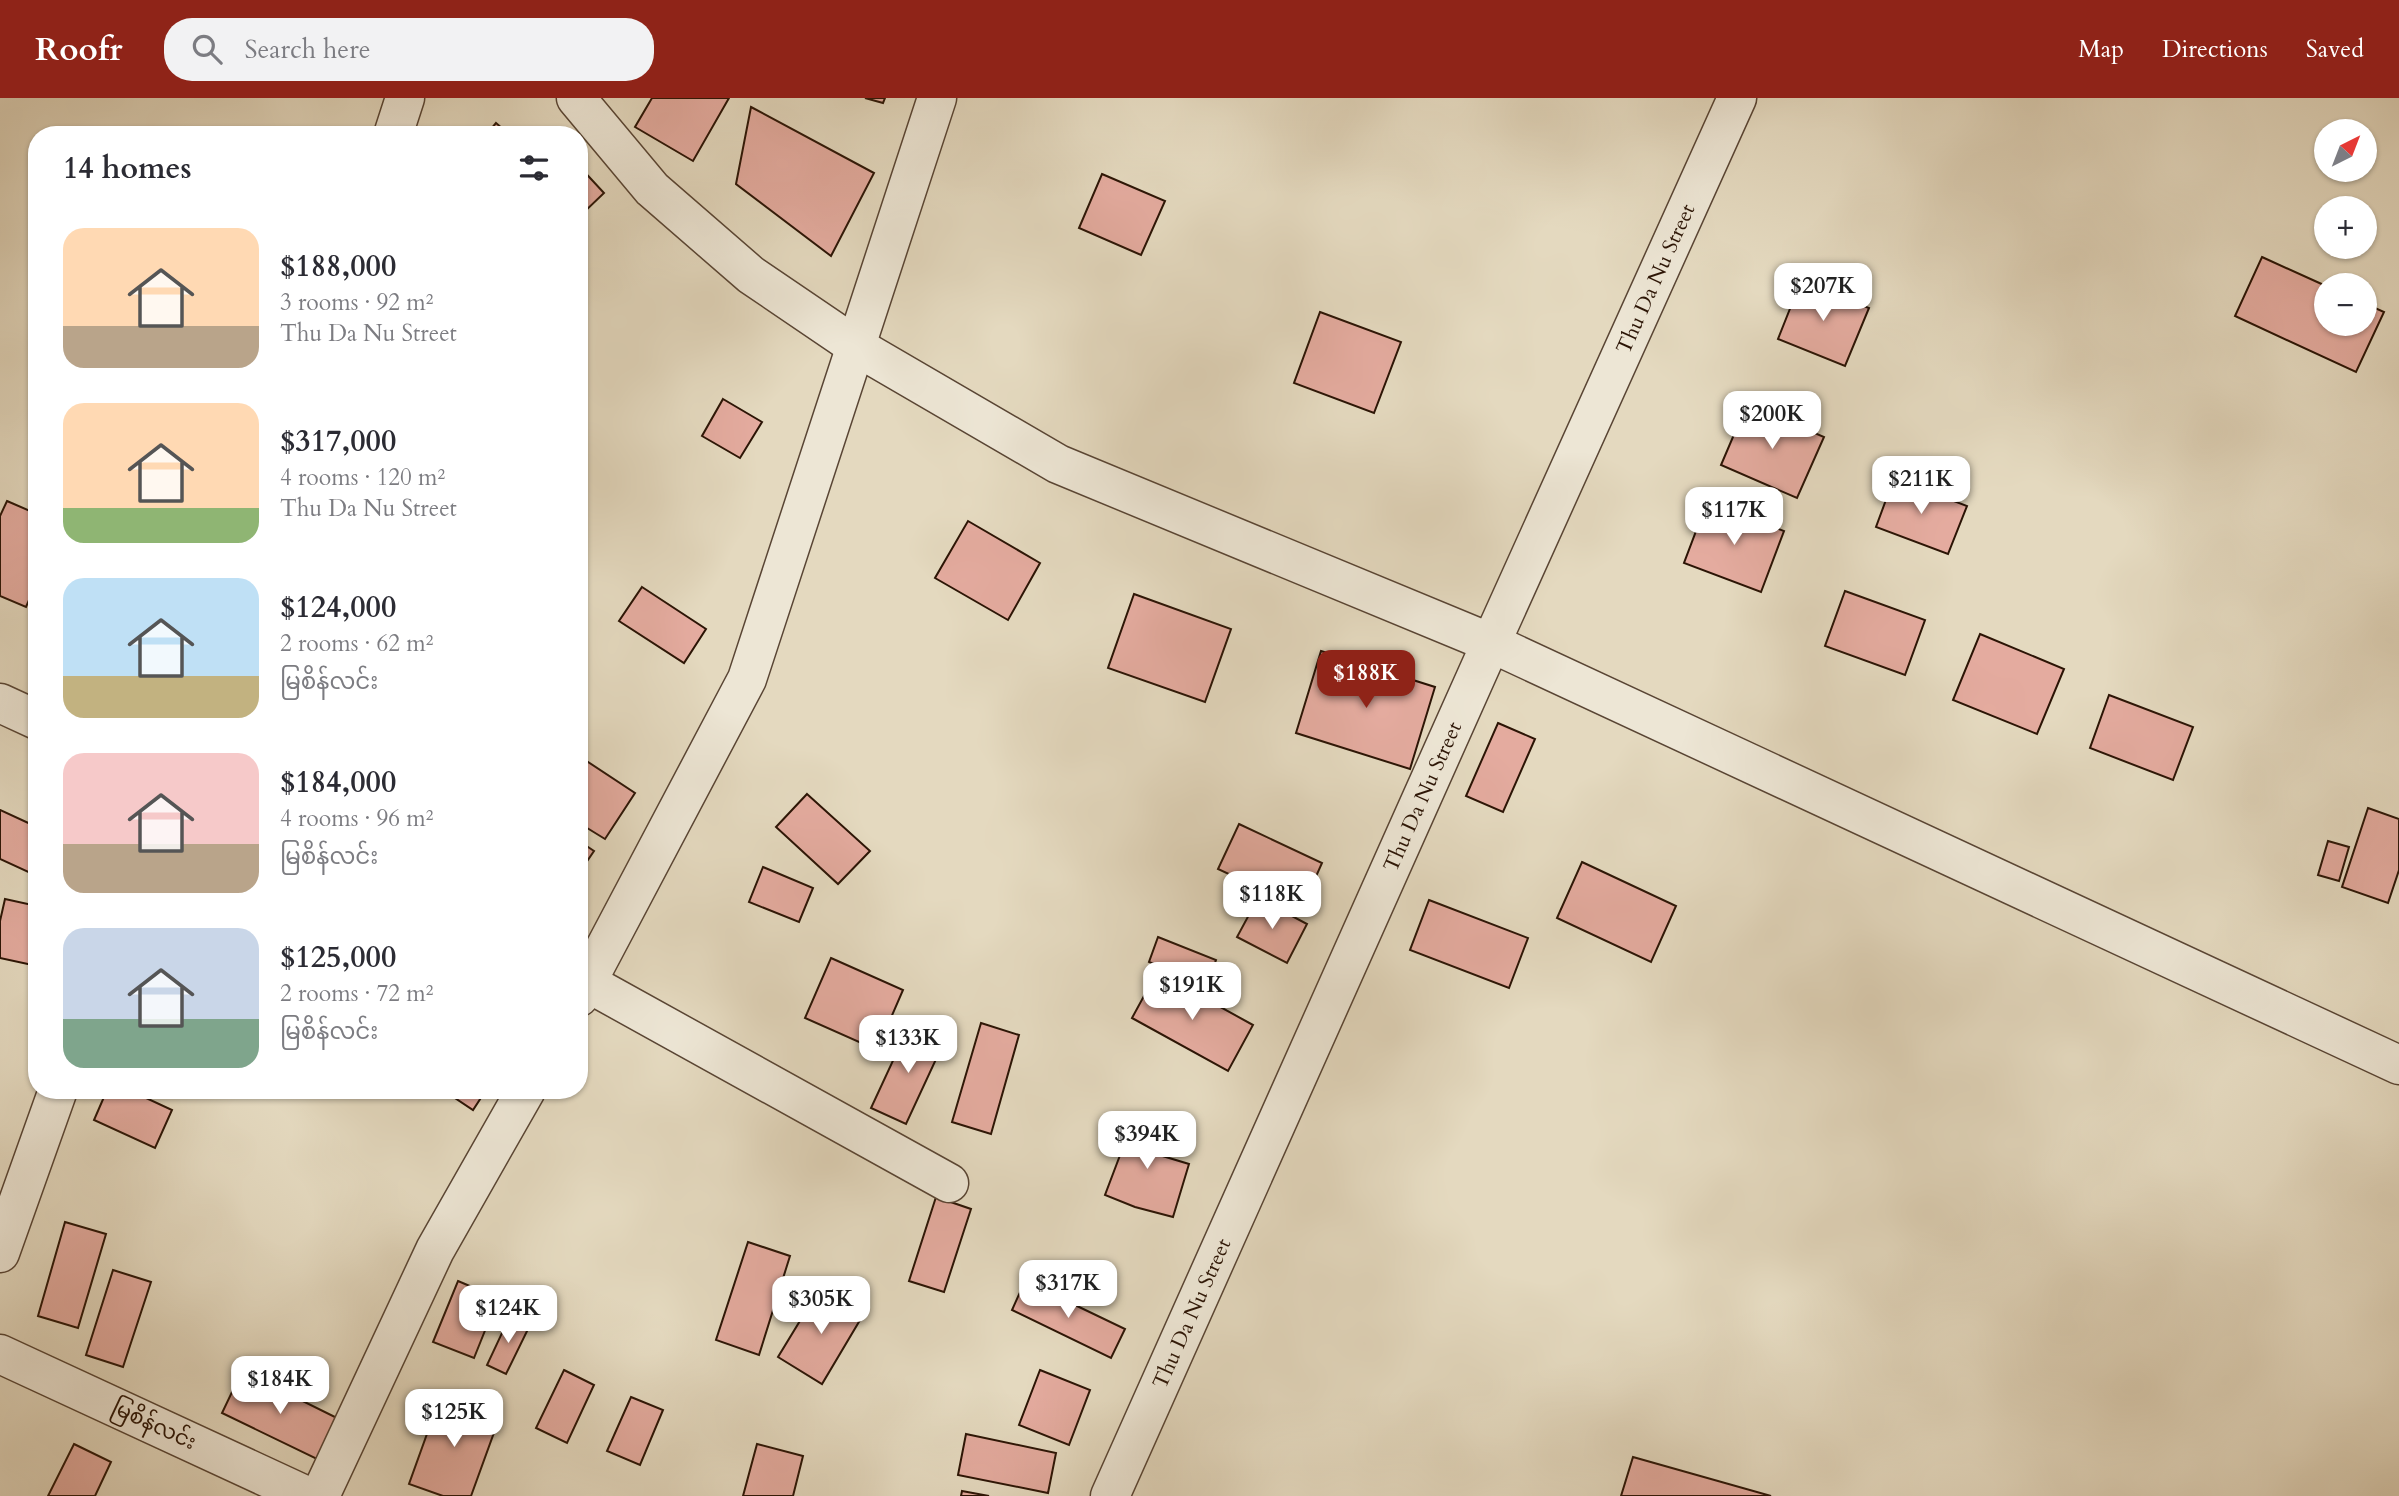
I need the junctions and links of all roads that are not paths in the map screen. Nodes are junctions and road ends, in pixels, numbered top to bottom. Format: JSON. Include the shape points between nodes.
{"nodes":[{"id":1,"x":405,"y":98,"type":"edge"},
{"id":2,"x":576,"y":98,"type":"edge"},
{"id":3,"x":937,"y":98,"type":"edge"},
{"id":4,"x":1737,"y":98,"type":"edge"},
{"id":5,"x":396,"y":126,"type":"edge"},
{"id":6,"x":857,"y":347,"type":"junction"},
{"id":7,"x":1491,"y":643,"type":"junction"},
{"id":8,"x":0,"y":703,"type":"edge"},
{"id":9,"x":28,"y":716,"type":"edge"},
{"id":10,"x":588,"y":982,"type":"edge"},
{"id":11,"x":588,"y":992,"type":"edge"},
{"id":12,"x":2399,"y":1065,"type":"edge"},
{"id":13,"x":55,"y":1099,"type":"edge"},
{"id":14,"x":521,"y":1099,"type":"edge"},
{"id":15,"x":949,"y":1183,"type":"dead end"},
{"id":16,"x":0,"y":1253,"type":"edge"},
{"id":17,"x":0,"y":1354,"type":"edge"},
{"id":18,"x":307,"y":1496,"type":"edge"},
{"id":19,"x":320,"y":1496,"type":"edge"},
{"id":20,"x":1110,"y":1496,"type":"edge"}],
"edges":[{"from":1,"to":5,"type":"street"},
{"from":2,"to":6,"type":"street","via":[[652,189],[751,275]]},
{"from":3,"to":6,"type":"street"},
{"from":4,"to":7,"type":"street","name":"Thu Da Nu Street"},
{"from":6,"to":7,"type":"street","via":[[1058,464]]},
{"from":6,"to":10,"type":"street","via":[[747,679]]},
{"from":7,"to":12,"type":"street"},
{"from":7,"to":20,"type":"street","name":"Thu Da Nu Street"},
{"from":8,"to":9,"type":"street"},
{"from":11,"to":15,"type":"street"},
{"from":13,"to":16,"type":"street"},
{"from":14,"to":19,"type":"street","via":[[435,1250]]},
{"from":17,"to":18,"type":"street","name":"မြစိန်လင်း"}]}
